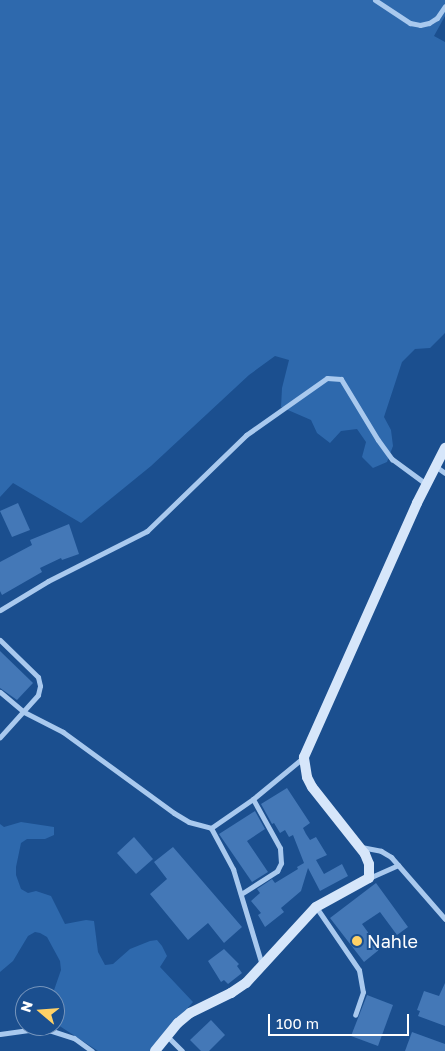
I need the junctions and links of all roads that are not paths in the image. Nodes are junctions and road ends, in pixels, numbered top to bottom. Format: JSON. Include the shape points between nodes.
{"nodes":[{"id":1,"x":374,"y":0,"type":"edge"},
{"id":2,"x":445,"y":6,"type":"edge"},
{"id":3,"x":445,"y":448,"type":"edge"},
{"id":4,"x":435,"y":466,"type":"junction"},
{"id":5,"x":445,"y":474,"type":"edge"},
{"id":6,"x":426,"y":484,"type":"junction"},
{"id":7,"x":0,"y":610,"type":"edge"},
{"id":8,"x":0,"y":640,"type":"edge"},
{"id":9,"x":0,"y":692,"type":"edge"},
{"id":10,"x":24,"y":712,"type":"junction"},
{"id":11,"x":0,"y":737,"type":"edge"},
{"id":12,"x":304,"y":757,"type":"junction"},
{"id":13,"x":253,"y":799,"type":"junction"},
{"id":14,"x":211,"y":828,"type":"junction"},
{"id":15,"x":360,"y":846,"type":"junction"},
{"id":16,"x":398,"y":865,"type":"junction"},
{"id":17,"x":369,"y":878,"type":"junction"},
{"id":18,"x":241,"y":894,"type":"junction"},
{"id":19,"x":316,"y":907,"type":"junction"},
{"id":20,"x":445,"y":919,"type":"edge"},
{"id":21,"x":262,"y":965,"type":"junction"},
{"id":22,"x":355,"y":1015,"type":"dead end"},
{"id":23,"x":0,"y":1034,"type":"edge"},
{"id":24,"x":167,"y":1035,"type":"junction"},
{"id":25,"x":92,"y":1051,"type":"edge"},
{"id":26,"x":155,"y":1051,"type":"edge"},
{"id":27,"x":182,"y":1051,"type":"edge"}],
"edges":[{"from":1,"to":2,"type":"street","via":[[420,26],[437,18]]},
{"from":3,"to":4,"type":"street"},
{"from":4,"to":5,"type":"street"},
{"from":4,"to":6,"type":"street"},
{"from":6,"to":7,"type":"street","via":[[392,459],[341,379],[326,378],[246,435],[147,531],[48,581]]},
{"from":6,"to":12,"type":"street"},
{"from":8,"to":10,"type":"street","via":[[38,678],[38,696]]},
{"from":9,"to":10,"type":"street"},
{"from":10,"to":11,"type":"street"},
{"from":10,"to":14,"type":"street","via":[[63,732],[182,818]]},
{"from":12,"to":13,"type":"street"},
{"from":12,"to":15,"type":"street","via":[[312,788]]},
{"from":13,"to":14,"type":"street"},
{"from":13,"to":18,"type":"street","via":[[280,848],[281,863],[277,871]]},
{"from":14,"to":18,"type":"street","via":[[233,869]]},
{"from":15,"to":16,"type":"street","via":[[381,851]]},
{"from":15,"to":17,"type":"street","via":[[369,864]]},
{"from":16,"to":17,"type":"street"},
{"from":16,"to":20,"type":"street"},
{"from":17,"to":19,"type":"street"},
{"from":18,"to":21,"type":"street"},
{"from":19,"to":21,"type":"street"},
{"from":19,"to":22,"type":"street","via":[[359,970],[363,992]]},
{"from":21,"to":24,"type":"street","via":[[246,983],[190,1014]]},
{"from":23,"to":25,"type":"street","via":[[52,1031],[74,1038]]},
{"from":24,"to":26,"type":"street"},
{"from":24,"to":27,"type":"street"}]}
